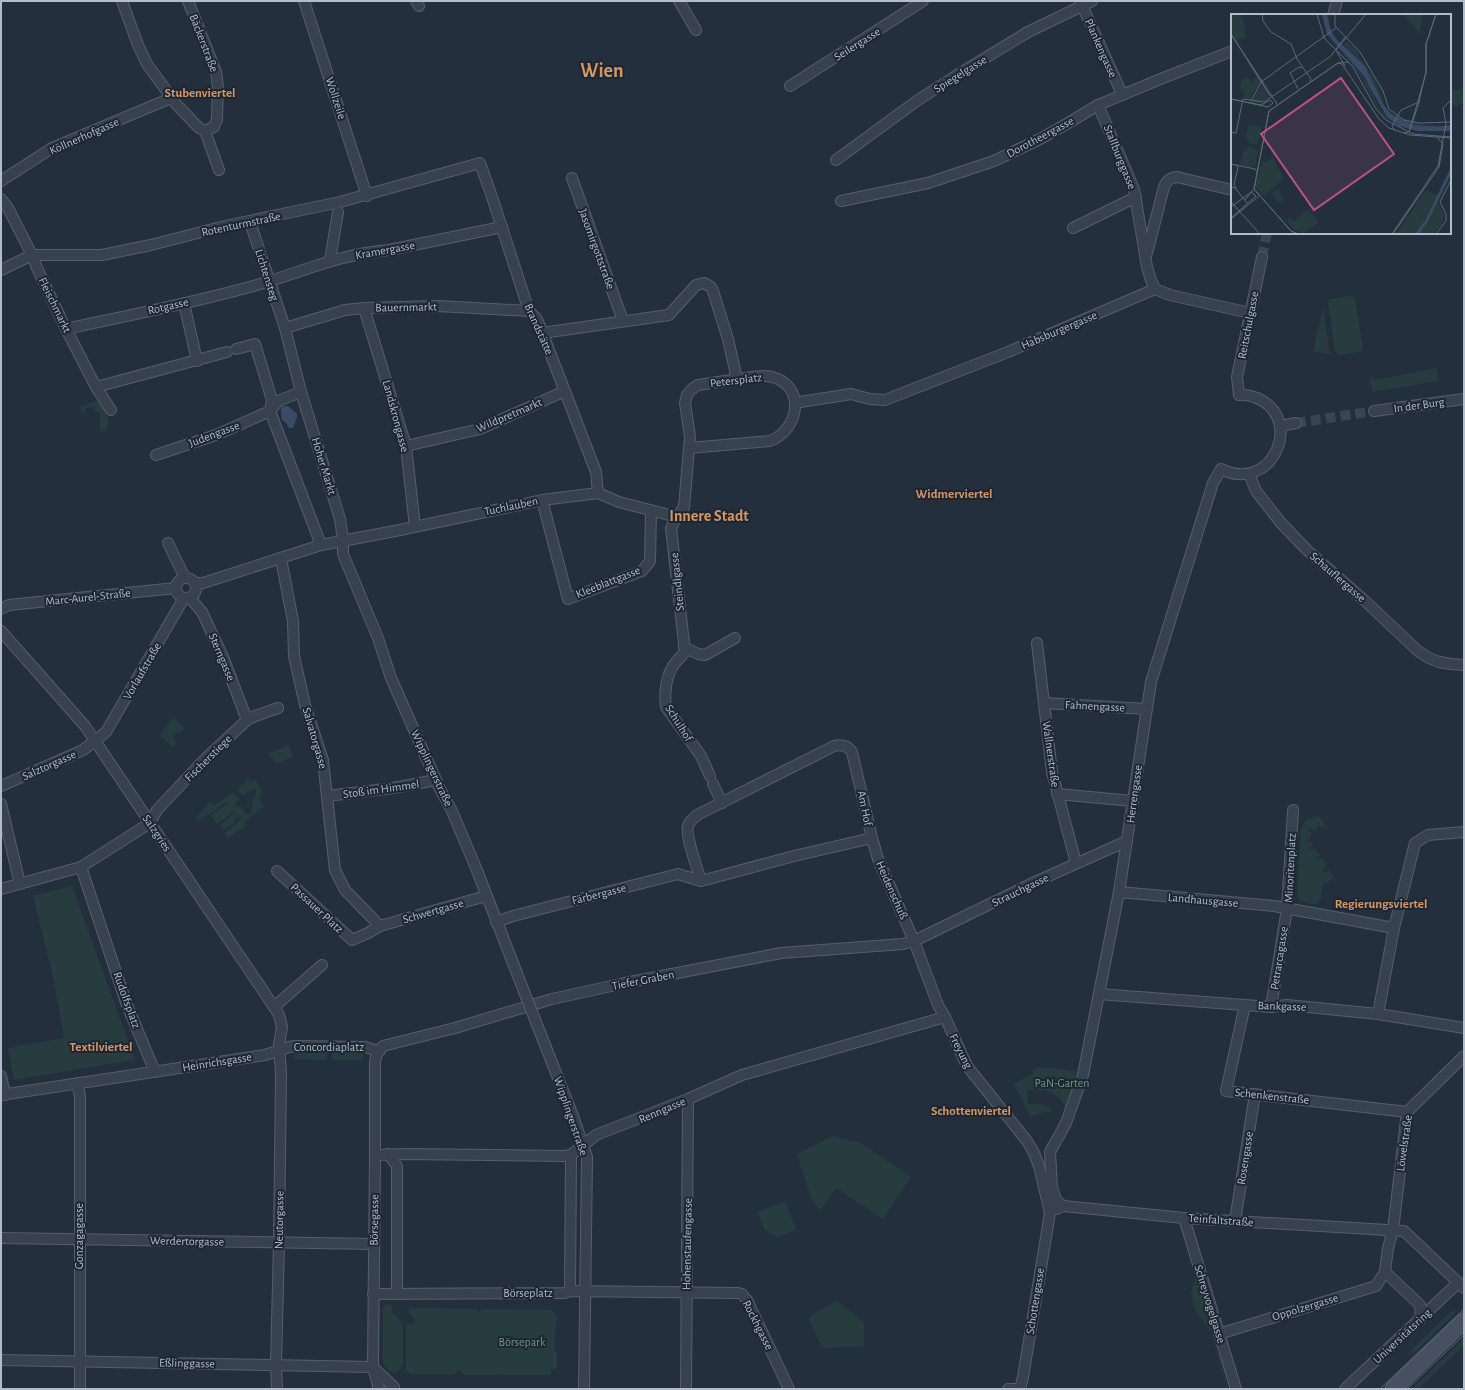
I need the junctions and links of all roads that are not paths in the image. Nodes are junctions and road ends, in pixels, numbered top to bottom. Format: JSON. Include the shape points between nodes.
{"nodes":[{"id":1,"x":122,"y":1,"type":"edge"},
{"id":2,"x":188,"y":1,"type":"edge"},
{"id":3,"x":304,"y":1,"type":"edge"},
{"id":4,"x":679,"y":1,"type":"edge"},
{"id":5,"x":923,"y":1,"type":"edge"},
{"id":6,"x":1092,"y":1,"type":"edge"},
{"id":7,"x":1338,"y":1,"type":"edge"},
{"id":8,"x":1081,"y":3,"type":"edge"},
{"id":9,"x":1333,"y":14,"type":"edge"},
{"id":10,"x":696,"y":30,"type":"dead end"},
{"id":11,"x":1231,"y":51,"type":"edge"},
{"id":12,"x":790,"y":86,"type":"dead end"},
{"id":13,"x":1122,"y":94,"type":"junction"},
{"id":14,"x":171,"y":98,"type":"junction"},
{"id":15,"x":1098,"y":105,"type":"junction"},
{"id":16,"x":204,"y":131,"type":"junction"},
{"id":17,"x":836,"y":160,"type":"dead end"},
{"id":18,"x":480,"y":163,"type":"joint"},
{"id":19,"x":220,"y":170,"type":"dead end"},
{"id":20,"x":572,"y":178,"type":"dead end"},
{"id":21,"x":1,"y":181,"type":"edge"},
{"id":22,"x":1231,"y":190,"type":"edge"},
{"id":23,"x":367,"y":196,"type":"junction"},
{"id":24,"x":1136,"y":197,"type":"junction"},
{"id":25,"x":1,"y":199,"type":"edge"},
{"id":26,"x":841,"y":201,"type":"dead end"},
{"id":27,"x":338,"y":212,"type":"dead end"},
{"id":28,"x":250,"y":222,"type":"junction"},
{"id":29,"x":502,"y":227,"type":"junction"},
{"id":30,"x":1073,"y":228,"type":"dead end"},
{"id":31,"x":32,"y":255,"type":"junction"},
{"id":32,"x":1146,"y":257,"type":"junction"},
{"id":33,"x":1262,"y":257,"type":"tunnel mouth"},
{"id":34,"x":330,"y":260,"type":"junction"},
{"id":35,"x":1,"y":270,"type":"edge"},
{"id":36,"x":270,"y":281,"type":"junction"},
{"id":37,"x":1155,"y":289,"type":"junction"},
{"id":38,"x":184,"y":303,"type":"junction"},
{"id":39,"x":364,"y":308,"type":"junction"},
{"id":40,"x":529,"y":310,"type":"junction"},
{"id":41,"x":1250,"y":313,"type":"junction"},
{"id":42,"x":623,"y":321,"type":"junction"},
{"id":43,"x":284,"y":328,"type":"junction"},
{"id":44,"x":66,"y":329,"type":"junction"},
{"id":45,"x":542,"y":333,"type":"junction"},
{"id":46,"x":197,"y":360,"type":"junction"},
{"id":47,"x":737,"y":379,"type":"junction"},
{"id":48,"x":96,"y":387,"type":"junction"},
{"id":49,"x":565,"y":391,"type":"junction"},
{"id":50,"x":301,"y":392,"type":"junction"},
{"id":51,"x":1464,"y":399,"type":"edge"},
{"id":52,"x":795,"y":401,"type":"junction"},
{"id":53,"x":112,"y":410,"type":"dead end"},
{"id":54,"x":270,"y":411,"type":"junction"},
{"id":55,"x":1374,"y":411,"type":"tunnel mouth"},
{"id":56,"x":1296,"y":423,"type":"tunnel mouth"},
{"id":57,"x":1280,"y":426,"type":"junction"},
{"id":58,"x":406,"y":446,"type":"junction"},
{"id":59,"x":689,"y":448,"type":"junction"},
{"id":60,"x":156,"y":454,"type":"dead end"},
{"id":61,"x":1250,"y":474,"type":"junction"},
{"id":62,"x":598,"y":493,"type":"junction"},
{"id":63,"x":542,"y":500,"type":"junction"},
{"id":64,"x":651,"y":511,"type":"junction"},
{"id":65,"x":677,"y":517,"type":"junction"},
{"id":66,"x":415,"y":527,"type":"junction"},
{"id":67,"x":343,"y":540,"type":"junction"},
{"id":68,"x":168,"y":543,"type":"dead end"},
{"id":69,"x":321,"y":545,"type":"junction"},
{"id":70,"x":281,"y":559,"type":"junction"},
{"id":71,"x":185,"y":578,"type":"junction"},
{"id":72,"x":195,"y":583,"type":"junction"},
{"id":73,"x":176,"y":588,"type":"junction"},
{"id":74,"x":187,"y":598,"type":"junction"},
{"id":75,"x":1,"y":609,"type":"edge"},
{"id":76,"x":1,"y":631,"type":"edge"},
{"id":77,"x":735,"y":638,"type":"dead end"},
{"id":78,"x":1037,"y":643,"type":"dead end"},
{"id":79,"x":684,"y":647,"type":"junction"},
{"id":80,"x":1464,"y":665,"type":"edge"},
{"id":81,"x":1044,"y":703,"type":"junction"},
{"id":82,"x":278,"y":708,"type":"dead end"},
{"id":83,"x":1146,"y":709,"type":"junction"},
{"id":84,"x":247,"y":720,"type":"junction"},
{"id":85,"x":96,"y":741,"type":"junction"},
{"id":86,"x":436,"y":780,"type":"junction"},
{"id":87,"x":1,"y":786,"type":"edge"},
{"id":88,"x":1057,"y":794,"type":"junction"},
{"id":89,"x":327,"y":796,"type":"junction"},
{"id":90,"x":1132,"y":801,"type":"junction"},
{"id":91,"x":722,"y":803,"type":"junction"},
{"id":92,"x":1,"y":804,"type":"edge"},
{"id":93,"x":1293,"y":810,"type":"dead end"},
{"id":94,"x":150,"y":823,"type":"junction"},
{"id":95,"x":1464,"y":832,"type":"edge"},
{"id":96,"x":872,"y":838,"type":"junction"},
{"id":97,"x":1127,"y":841,"type":"junction"},
{"id":98,"x":1076,"y":863,"type":"junction"},
{"id":99,"x":81,"y":868,"type":"junction"},
{"id":100,"x":277,"y":871,"type":"dead end"},
{"id":101,"x":701,"y":882,"type":"junction"},
{"id":102,"x":20,"y":884,"type":"junction"},
{"id":103,"x":1,"y":889,"type":"edge"},
{"id":104,"x":1118,"y":892,"type":"junction"},
{"id":105,"x":486,"y":896,"type":"junction"},
{"id":106,"x":1287,"y":909,"type":"junction"},
{"id":107,"x":496,"y":922,"type":"junction"},
{"id":108,"x":380,"y":926,"type":"junction"},
{"id":109,"x":1394,"y":928,"type":"junction"},
{"id":110,"x":914,"y":941,"type":"junction"},
{"id":111,"x":322,"y":965,"type":"dead end"},
{"id":112,"x":1099,"y":994,"type":"junction"},
{"id":113,"x":1246,"y":1005,"type":"junction"},
{"id":114,"x":1271,"y":1006,"type":"junction"},
{"id":115,"x":274,"y":1007,"type":"junction"},
{"id":116,"x":1378,"y":1014,"type":"junction"},
{"id":117,"x":945,"y":1018,"type":"junction"},
{"id":118,"x":1464,"y":1028,"type":"edge"},
{"id":119,"x":279,"y":1050,"type":"junction"},
{"id":120,"x":378,"y":1051,"type":"junction"},
{"id":121,"x":1464,"y":1056,"type":"edge"},
{"id":122,"x":155,"y":1072,"type":"junction"},
{"id":123,"x":1,"y":1076,"type":"edge"},
{"id":124,"x":77,"y":1083,"type":"junction"},
{"id":125,"x":1255,"y":1094,"type":"junction"},
{"id":126,"x":3,"y":1095,"type":"edge"},
{"id":127,"x":688,"y":1099,"type":"junction"},
{"id":128,"x":1407,"y":1112,"type":"junction"},
{"id":129,"x":584,"y":1146,"type":"junction"},
{"id":130,"x":1031,"y":1148,"type":"junction"},
{"id":131,"x":1050,"y":1152,"type":"junction"},
{"id":132,"x":388,"y":1154,"type":"junction"},
{"id":133,"x":571,"y":1154,"type":"junction"},
{"id":134,"x":375,"y":1155,"type":"junction"},
{"id":135,"x":1063,"y":1206,"type":"junction"},
{"id":136,"x":1050,"y":1213,"type":"junction"},
{"id":137,"x":1184,"y":1218,"type":"junction"},
{"id":138,"x":1235,"y":1221,"type":"junction"},
{"id":139,"x":1393,"y":1230,"type":"junction"},
{"id":140,"x":1,"y":1238,"type":"edge"},
{"id":141,"x":79,"y":1240,"type":"junction"},
{"id":142,"x":279,"y":1243,"type":"junction"},
{"id":143,"x":374,"y":1244,"type":"junction"},
{"id":144,"x":1385,"y":1272,"type":"junction"},
{"id":145,"x":1461,"y":1285,"type":"edge"},
{"id":146,"x":570,"y":1291,"type":"junction"},
{"id":147,"x":585,"y":1292,"type":"junction"},
{"id":148,"x":686,"y":1292,"type":"junction"},
{"id":149,"x":373,"y":1294,"type":"junction"},
{"id":150,"x":397,"y":1294,"type":"junction"},
{"id":151,"x":1421,"y":1319,"type":"junction"},
{"id":152,"x":1464,"y":1321,"type":"edge"},
{"id":153,"x":1219,"y":1334,"type":"junction"},
{"id":154,"x":1,"y":1360,"type":"edge"},
{"id":155,"x":80,"y":1361,"type":"junction"},
{"id":156,"x":276,"y":1365,"type":"junction"},
{"id":157,"x":373,"y":1367,"type":"junction"},
{"id":158,"x":397,"y":1388,"type":"edge"},
{"id":159,"x":80,"y":1389,"type":"edge"},
{"id":160,"x":277,"y":1389,"type":"edge"},
{"id":161,"x":380,"y":1389,"type":"edge"},
{"id":162,"x":584,"y":1389,"type":"edge"},
{"id":163,"x":686,"y":1389,"type":"edge"},
{"id":164,"x":789,"y":1389,"type":"edge"},
{"id":165,"x":1008,"y":1389,"type":"edge"},
{"id":166,"x":1020,"y":1389,"type":"edge"},
{"id":167,"x":1236,"y":1389,"type":"edge"},
{"id":168,"x":1345,"y":1389,"type":"edge"},
{"id":169,"x":1393,"y":1389,"type":"edge"}],
"edges":[{"from":1,"to":14,"type":"street","via":[[147,64]]},
{"from":2,"to":16,"type":"street","name":"Bäckerstraße","via":[[216,72],[218,87],[214,127]]},
{"from":3,"to":23,"type":"street","name":"Wollzeile"},
{"from":4,"to":10,"type":"street"},
{"from":5,"to":12,"type":"street","name":"Seilergasse"},
{"from":6,"to":8,"type":"street","name":"Spiegelgasse"},
{"from":7,"to":9,"type":"street"},
{"from":8,"to":13,"type":"street","name":"Plankengasse"},
{"from":8,"to":17,"type":"street","name":"Spiegelgasse","via":[[1028,32],[918,100]]},
{"from":11,"to":13,"type":"street","name":"Dorotheergasse"},
{"from":13,"to":15,"type":"street","name":"Dorotheergasse"},
{"from":14,"to":16,"type":"street"},
{"from":14,"to":21,"type":"street","name":"Köllnerhofgasse","via":[[52,148]]},
{"from":15,"to":24,"type":"street","name":"Stallburggasse"},
{"from":15,"to":26,"type":"street","name":"Dorotheergasse","via":[[1040,139],[994,161],[928,183]]},
{"from":16,"to":19,"type":"street"},
{"from":18,"to":23,"type":"street","name":"Rotenturmstraße"},
{"from":18,"to":29,"type":"street","name":"Brandstätte"},
{"from":20,"to":42,"type":"street","name":"Jasomirgottstraße"},
{"from":22,"to":32,"type":"street","name":"Stallburggasse","via":[[1177,177],[1170,178],[1164,186]]},
{"from":23,"to":28,"type":"street","name":"Rotenturmstraße"},
{"from":24,"to":30,"type":"street"},
{"from":24,"to":32,"type":"street","name":"Stallburggasse"},
{"from":25,"to":31,"type":"street","name":"Fleischmarkt"},
{"from":27,"to":34,"type":"street"},
{"from":28,"to":31,"type":"street","name":"Rotenturmstraße","via":[[102,255]]},
{"from":28,"to":36,"type":"street","name":"Lichtensteg"},
{"from":29,"to":34,"type":"street","name":"Kramergasse"},
{"from":29,"to":40,"type":"street","name":"Brandstätte"},
{"from":31,"to":35,"type":"street","name":"Rotenturmstraße"},
{"from":31,"to":44,"type":"street","name":"Fleischmarkt"},
{"from":32,"to":37,"type":"street","name":"Stallburggasse"},
{"from":33,"to":41,"type":"street","name":"Reitschulgasse"},
{"from":34,"to":36,"type":"street","name":"Kramergasse"},
{"from":36,"to":38,"type":"street","name":"Rotgasse"},
{"from":36,"to":43,"type":"street","name":"Lichtensteg"},
{"from":37,"to":41,"type":"street","via":[[1170,295]]},
{"from":37,"to":52,"type":"street","name":"Habsburgergasse","via":[[1008,352],[885,400],[851,394]]},
{"from":38,"to":44,"type":"street","name":"Rotgasse"},
{"from":38,"to":46,"type":"street"},
{"from":39,"to":40,"type":"street","name":"Bauernmarkt","via":[[438,306]]},
{"from":39,"to":43,"type":"street","name":"Bauernmarkt","via":[[345,310]]},
{"from":39,"to":58,"type":"street","name":"Landskrongasse"},
{"from":40,"to":45,"type":"street","name":"Brandstätte","via":[[537,319]]},
{"from":41,"to":57,"type":"street","name":"Reitschulgasse","via":[[1237,377],[1239,394],[1253,396],[1268,405]]},
{"from":42,"to":45,"type":"street"},
{"from":42,"to":47,"type":"street","via":[[669,315],[696,285],[704,283],[712,287]]},
{"from":43,"to":50,"type":"street","name":"Hoher Markt"},
{"from":44,"to":48,"type":"street","name":"Fleischmarkt"},
{"from":45,"to":49,"type":"street","name":"Brandstätte"},
{"from":46,"to":48,"type":"street"},
{"from":46,"to":54,"type":"street","via":[[255,344],[272,400]]},
{"from":47,"to":52,"type":"street","name":"Petersplatz","via":[[762,375],[777,379],[785,384]]},
{"from":47,"to":59,"type":"street","name":"Petersplatz","via":[[698,385],[687,395],[685,403]]},
{"from":48,"to":53,"type":"street","name":"Fleischmarkt"},
{"from":49,"to":58,"type":"street","name":"Wildpretmarkt","via":[[480,429]]},
{"from":49,"to":62,"type":"street","name":"Brandstätte","via":[[596,472]]},
{"from":50,"to":54,"type":"street","via":[[278,401]]},
{"from":50,"to":67,"type":"street","name":"Hoher Markt","via":[[340,520]]},
{"from":51,"to":55,"type":"street","name":"In der Burg"},
{"from":52,"to":59,"type":"street","via":[[792,422],[776,439]]},
{"from":54,"to":60,"type":"street","name":"Judengasse","via":[[216,435]]},
{"from":54,"to":69,"type":"street"},
{"from":56,"to":57,"type":"street"},
{"from":57,"to":61,"type":"street","via":[[1281,436],[1275,456],[1262,469]]},
{"from":58,"to":66,"type":"street","name":"Landskrongasse"},
{"from":59,"to":65,"type":"street","name":"Petersplatz","via":[[684,507]]},
{"from":61,"to":80,"type":"street","name":"Schauflergasse","via":[[1256,491],[1281,523],[1418,651],[1434,660]]},
{"from":61,"to":83,"type":"street","name":"Herrengasse","via":[[1236,474],[1221,469],[1213,483],[1151,682]]},
{"from":62,"to":63,"type":"street","name":"Tuchlauben"},
{"from":62,"to":64,"type":"street"},
{"from":63,"to":64,"type":"street","name":"Kleeblattgasse","via":[[568,599],[642,571],[650,561]]},
{"from":63,"to":66,"type":"street","name":"Tuchlauben"},
{"from":64,"to":65,"type":"street"},
{"from":65,"to":79,"type":"street","name":"Steindlgasse","via":[[672,528],[672,536]]},
{"from":66,"to":67,"type":"street","name":"Tuchlauben"},
{"from":67,"to":69,"type":"street"},
{"from":67,"to":86,"type":"street","name":"Wipplingerstraße","via":[[343,554],[378,638],[391,678]]},
{"from":68,"to":71,"type":"street"},
{"from":69,"to":70,"type":"street"},
{"from":70,"to":72,"type":"street","via":[[203,583]]},
{"from":70,"to":89,"type":"street","name":"Salvatorgasse","via":[[293,621],[294,656],[305,705],[324,760]]},
{"from":71,"to":72,"type":"street"},
{"from":71,"to":73,"type":"street","via":[[178,581]]},
{"from":72,"to":74,"type":"street","via":[[196,592]]},
{"from":73,"to":74,"type":"street","via":[[178,595]]},
{"from":73,"to":75,"type":"street","name":"Marc-Aurel-Straße","via":[[9,605]]},
{"from":74,"to":84,"type":"street","name":"Sterngasse","via":[[202,612],[223,657]]},
{"from":74,"to":85,"type":"street","name":"Vorlaufstraße","via":[[106,732]]},
{"from":76,"to":85,"type":"street","name":"Salzgries"},
{"from":77,"to":79,"type":"street","via":[[705,655]]},
{"from":78,"to":81,"type":"street","name":"Wallnerstraße"},
{"from":79,"to":91,"type":"street","name":"Schulhof","via":[[685,652],[676,661],[669,676],[666,707],[701,756]]},
{"from":81,"to":83,"type":"street","name":"Fahnengasse"},
{"from":81,"to":88,"type":"street","name":"Wallnerstraße"},
{"from":82,"to":84,"type":"street","name":"Fischerstiege"},
{"from":83,"to":90,"type":"street","name":"Herrengasse"},
{"from":84,"to":94,"type":"street","name":"Fischerstiege","via":[[199,765],[157,810]]},
{"from":85,"to":87,"type":"street","name":"Salztorgasse","via":[[83,750]]},
{"from":85,"to":94,"type":"street","name":"Salzgries"},
{"from":86,"to":89,"type":"street","name":"Stoß im Himmel"},
{"from":86,"to":105,"type":"street","name":"Wipplingerstraße","via":[[452,812]]},
{"from":88,"to":90,"type":"street"},
{"from":88,"to":98,"type":"street","name":"Wallnerstraße"},
{"from":89,"to":108,"type":"street","name":"Salvatorgasse","via":[[337,876],[345,890]]},
{"from":90,"to":97,"type":"street","name":"Herrengasse"},
{"from":91,"to":96,"type":"street","name":"Am Hof","via":[[834,746],[841,745],[850,749],[854,756]]},
{"from":91,"to":101,"type":"street","name":"Am Hof","via":[[698,814],[689,823],[688,832]]},
{"from":92,"to":102,"type":"street"},
{"from":93,"to":106,"type":"street","name":"Minoritenplatz"},
{"from":94,"to":99,"type":"street"},
{"from":94,"to":115,"type":"street","name":"Salzgries"},
{"from":95,"to":109,"type":"street","via":[[1428,835],[1415,843]]},
{"from":96,"to":101,"type":"street","name":"Am Hof","via":[[794,856]]},
{"from":96,"to":110,"type":"street","name":"Heidenschuß","via":[[878,859]]},
{"from":97,"to":98,"type":"street","name":"Strauchgasse"},
{"from":97,"to":104,"type":"street","name":"Herrengasse"},
{"from":98,"to":110,"type":"street","name":"Strauchgasse"},
{"from":99,"to":102,"type":"street"},
{"from":99,"to":122,"type":"street","name":"Rudolfsplatz","via":[[127,1005]]},
{"from":100,"to":108,"type":"street","name":"Passauer Platz","via":[[352,940]]},
{"from":101,"to":107,"type":"street","name":"Färbergasse","via":[[678,874]]},
{"from":102,"to":103,"type":"street"},
{"from":104,"to":106,"type":"street","name":"Landhausgasse"},
{"from":104,"to":112,"type":"street","name":"Herrengasse"},
{"from":105,"to":107,"type":"street","name":"Wipplingerstraße"},
{"from":105,"to":108,"type":"street","name":"Schwertgasse"},
{"from":106,"to":109,"type":"street","name":"Minoritenplatz"},
{"from":106,"to":114,"type":"street","name":"Petrarcagasse"},
{"from":107,"to":129,"type":"street","name":"Wipplingerstraße","bridge":true},
{"from":109,"to":116,"type":"street"},
{"from":110,"to":117,"type":"street","name":"Freyung"},
{"from":110,"to":120,"type":"street","name":"Tiefer Graben","via":[[781,953],[647,979],[552,999],[455,1028],[388,1044]]},
{"from":111,"to":115,"type":"street"},
{"from":112,"to":113,"type":"street","name":"Bankgasse"},
{"from":112,"to":131,"type":"street","name":"Herrengasse","via":[[1083,1075],[1066,1124]]},
{"from":113,"to":114,"type":"street","name":"Bankgasse"},
{"from":113,"to":125,"type":"street","name":"Schenkenstraße","via":[[1226,1091]]},
{"from":114,"to":116,"type":"street","name":"Bankgasse","via":[[1287,1005]]},
{"from":115,"to":119,"type":"street","name":"Salzgries","via":[[281,1022]]},
{"from":116,"to":118,"type":"street","name":"Bankgasse"},
{"from":117,"to":127,"type":"street","name":"Renngasse","via":[[742,1075]]},
{"from":117,"to":130,"type":"street","name":"Freyung","via":[[968,1066]]},
{"from":119,"to":120,"type":"street","name":"Concordiaplatz","via":[[296,1046],[357,1046],[370,1047]]},
{"from":119,"to":122,"type":"street","name":"Heinrichsgasse","via":[[265,1055]]},
{"from":119,"to":142,"type":"street","name":"Neutorgasse"},
{"from":120,"to":134,"type":"street","name":"Börsegasse","via":[[375,1063]]},
{"from":121,"to":128,"type":"street","name":"Löwelstraße"},
{"from":122,"to":124,"type":"street"},
{"from":123,"to":126,"type":"street"},
{"from":124,"to":126,"type":"street"},
{"from":124,"to":141,"type":"street","name":"Gonzagagasse","via":[[80,1096]]},
{"from":125,"to":128,"type":"street","name":"Schenkenstraße"},
{"from":125,"to":138,"type":"street","name":"Rosengasse"},
{"from":127,"to":129,"type":"street","name":"Renngasse","via":[[596,1135]]},
{"from":127,"to":148,"type":"street","name":"Hohenstaufengasse"},
{"from":128,"to":139,"type":"street","name":"Löwelstraße"},
{"from":129,"to":133,"type":"street","name":"Renngasse"},
{"from":129,"to":147,"type":"street","name":"Wipplingerstraße","via":[[587,1157]]},
{"from":130,"to":131,"type":"street"},
{"from":130,"to":136,"type":"street","name":"Freyung","via":[[1039,1166]]},
{"from":131,"to":135,"type":"street","via":[[1052,1187],[1056,1200]]},
{"from":132,"to":133,"type":"street","name":"Renngasse"},
{"from":132,"to":134,"type":"street","name":"Renngasse"},
{"from":132,"to":150,"type":"street","name":"Börsegasse","via":[[397,1166]]},
{"from":133,"to":146,"type":"street","name":"Wipplingerstraße"},
{"from":134,"to":143,"type":"street","name":"Börsegasse"},
{"from":135,"to":136,"type":"street"},
{"from":135,"to":137,"type":"street","name":"Teinfaltstraße"},
{"from":136,"to":166,"type":"street","name":"Schottengasse"},
{"from":137,"to":138,"type":"street","name":"Teinfaltstraße"},
{"from":137,"to":153,"type":"street","name":"Schreyvogelgasse"},
{"from":138,"to":139,"type":"street","name":"Teinfaltstraße"},
{"from":139,"to":144,"type":"street","name":"Löwelstraße"},
{"from":139,"to":145,"type":"street","via":[[1404,1231]]},
{"from":140,"to":141,"type":"street","name":"Werdertorgasse"},
{"from":141,"to":142,"type":"street","name":"Werdertorgasse"},
{"from":141,"to":155,"type":"street","name":"Gonzagagasse"},
{"from":142,"to":143,"type":"street","name":"Werdertorgasse"},
{"from":142,"to":156,"type":"street","name":"Neutorgasse"},
{"from":143,"to":149,"type":"street","name":"Börsegasse"},
{"from":144,"to":151,"type":"street","via":[[1420,1305]]},
{"from":144,"to":153,"type":"street","name":"Oppolzergasse","via":[[1376,1286]]},
{"from":145,"to":151,"type":"street","name":"Universitätsring"},
{"from":146,"to":147,"type":"street","name":"Börseplatz"},
{"from":146,"to":150,"type":"street","name":"Börseplatz"},
{"from":147,"to":148,"type":"street","name":"Rockhgasse"},
{"from":147,"to":162,"type":"street"},
{"from":148,"to":163,"type":"street","name":"Hohenstaufengasse"},
{"from":148,"to":164,"type":"street","name":"Rockhgasse","via":[[742,1294]]},
{"from":149,"to":150,"type":"street","name":"Börseplatz"},
{"from":149,"to":157,"type":"street","name":"Börsegasse"},
{"from":151,"to":168,"type":"street","name":"Universitätsring"},
{"from":152,"to":169,"type":"main road"},
{"from":153,"to":167,"type":"street","name":"Schreyvogelgasse"},
{"from":154,"to":155,"type":"street","name":"Eßlinggasse"},
{"from":155,"to":156,"type":"street","name":"Eßlinggasse"},
{"from":155,"to":159,"type":"street","name":"Gonzagagasse"},
{"from":156,"to":157,"type":"street","name":"Eßlinggasse"},
{"from":156,"to":160,"type":"street","name":"Neutorgasse"},
{"from":157,"to":158,"type":"street"},
{"from":157,"to":161,"type":"street","name":"Börsegasse"},
{"from":158,"to":161,"type":"street"},
{"from":165,"to":166,"type":"street"}]}
